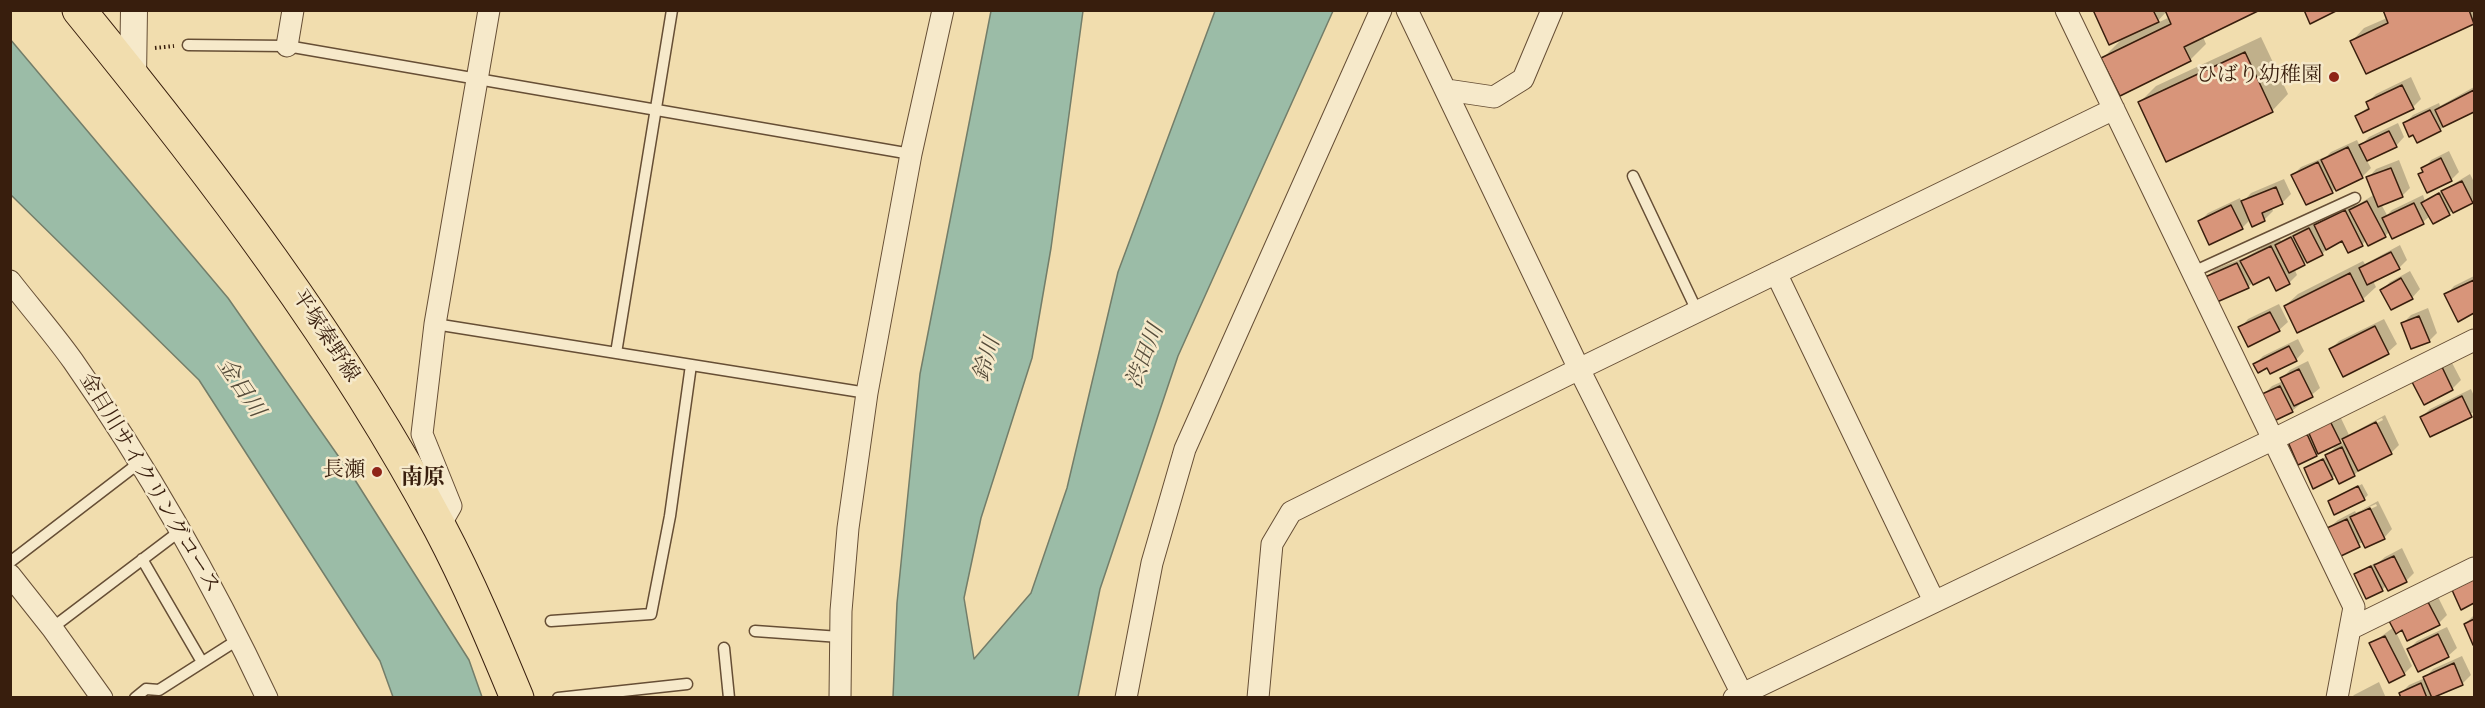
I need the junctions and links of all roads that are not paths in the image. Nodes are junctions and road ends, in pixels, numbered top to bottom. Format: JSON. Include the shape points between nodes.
{"nodes":[{"id":1,"x":79,"y":10,"type":"edge"},
{"id":2,"x":134,"y":10,"type":"edge"},
{"id":3,"x":293,"y":10,"type":"edge"},
{"id":4,"x":489,"y":10,"type":"edge"},
{"id":5,"x":672,"y":10,"type":"edge"},
{"id":6,"x":943,"y":10,"type":"edge"},
{"id":7,"x":1381,"y":10,"type":"edge"},
{"id":8,"x":1407,"y":10,"type":"edge"},
{"id":9,"x":1552,"y":10,"type":"edge"},
{"id":10,"x":2066,"y":10,"type":"edge"},
{"id":11,"x":188,"y":45,"type":"road end"},
{"id":12,"x":287,"y":46,"type":"junction"},
{"id":13,"x":133,"y":64,"type":"junction"},
{"id":14,"x":477,"y":81,"type":"junction"},
{"id":15,"x":1447,"y":90,"type":"junction"},
{"id":16,"x":2114,"y":109,"type":"junction"},
{"id":17,"x":654,"y":111,"type":"junction"},
{"id":18,"x":911,"y":154,"type":"junction"},
{"id":19,"x":1633,"y":176,"type":"dead end"},
{"id":20,"x":2355,"y":198,"type":"dead end"},
{"id":21,"x":2193,"y":272,"type":"junction"},
{"id":22,"x":1776,"y":273,"type":"junction"},
{"id":23,"x":10,"y":281,"type":"edge"},
{"id":24,"x":1697,"y":311,"type":"junction"},
{"id":25,"x":435,"y":324,"type":"junction"},
{"id":26,"x":2475,"y":340,"type":"edge"},
{"id":27,"x":616,"y":353,"type":"junction"},
{"id":28,"x":691,"y":365,"type":"junction"},
{"id":29,"x":1579,"y":369,"type":"junction"},
{"id":30,"x":867,"y":393,"type":"junction"},
{"id":31,"x":2274,"y":439,"type":"junction"},
{"id":32,"x":139,"y":463,"type":"junction"},
{"id":33,"x":440,"y":527,"type":"junction"},
{"id":34,"x":180,"y":531,"type":"junction"},
{"id":35,"x":142,"y":559,"type":"junction"},
{"id":36,"x":10,"y":562,"type":"edge"},
{"id":37,"x":2475,"y":568,"type":"edge"},
{"id":38,"x":10,"y":575,"type":"edge"},
{"id":39,"x":1934,"y":601,"type":"junction"},
{"id":40,"x":551,"y":621,"type":"dead end"},
{"id":41,"x":52,"y":627,"type":"junction"},
{"id":42,"x":2352,"y":628,"type":"junction"},
{"id":43,"x":755,"y":632,"type":"dead end"},
{"id":44,"x":840,"y":637,"type":"junction"},
{"id":45,"x":239,"y":639,"type":"junction"},
{"id":46,"x":724,"y":648,"type":"dead end"},
{"id":47,"x":202,"y":662,"type":"junction"},
{"id":48,"x":687,"y":684,"type":"dead end"},
{"id":49,"x":1740,"y":696,"type":"edge"},
{"id":50,"x":102,"y":698,"type":"edge"},
{"id":51,"x":135,"y":698,"type":"edge"},
{"id":52,"x":267,"y":698,"type":"edge"},
{"id":53,"x":517,"y":698,"type":"edge"},
{"id":54,"x":558,"y":698,"type":"edge"},
{"id":55,"x":729,"y":698,"type":"edge"},
{"id":56,"x":840,"y":698,"type":"edge"},
{"id":57,"x":1126,"y":698,"type":"edge"},
{"id":58,"x":1258,"y":698,"type":"edge"},
{"id":59,"x":2337,"y":698,"type":"edge"}],
"edges":[{"from":1,"to":13,"type":"main road","name":"平塚秦野線"},
{"from":2,"to":13,"type":"street"},
{"from":3,"to":12,"type":"street"},
{"from":4,"to":14,"type":"street"},
{"from":5,"to":17,"type":"lane"},
{"from":6,"to":18,"type":"street"},
{"from":7,"to":57,"type":"street","via":[[1185,449],[1152,563]]},
{"from":8,"to":15,"type":"street"},
{"from":9,"to":15,"type":"street","via":[[1523,79],[1494,97]]},
{"from":10,"to":16,"type":"street"},
{"from":11,"to":12,"type":"lane"},
{"from":12,"to":14,"type":"lane"},
{"from":13,"to":33,"type":"main road","name":"平塚秦野線","via":[[345,367]]},
{"from":14,"to":17,"type":"lane"},
{"from":14,"to":25,"type":"street"},
{"from":15,"to":29,"type":"street"},
{"from":16,"to":21,"type":"street"},
{"from":16,"to":22,"type":"street"},
{"from":17,"to":18,"type":"lane"},
{"from":17,"to":27,"type":"lane"},
{"from":18,"to":30,"type":"street"},
{"from":19,"to":24,"type":"lane"},
{"from":20,"to":21,"type":"lane"},
{"from":21,"to":31,"type":"street"},
{"from":22,"to":24,"type":"street"},
{"from":22,"to":39,"type":"street"},
{"from":23,"to":32,"type":"street","name":"金目川サイクリングコース","via":[[72,360]]},
{"from":24,"to":29,"type":"street"},
{"from":25,"to":27,"type":"lane"},
{"from":25,"to":33,"type":"street","via":[[422,434],[451,506]]},
{"from":26,"to":31,"type":"street"},
{"from":27,"to":28,"type":"lane"},
{"from":28,"to":30,"type":"lane"},
{"from":28,"to":40,"type":"lane","via":[[670,516],[651,614]]},
{"from":29,"to":49,"type":"street"},
{"from":29,"to":58,"type":"street","via":[[1291,512],[1272,544]]},
{"from":30,"to":44,"type":"street","via":[[848,528]]},
{"from":31,"to":39,"type":"street"},
{"from":31,"to":42,"type":"street","via":[[2354,607]]},
{"from":32,"to":34,"type":"street","name":"金目川サイクリングコース"},
{"from":32,"to":36,"type":"lane"},
{"from":33,"to":53,"type":"main road","name":"平塚秦野線"},
{"from":34,"to":35,"type":"lane"},
{"from":34,"to":45,"type":"street","name":"金目川サイクリングコース"},
{"from":35,"to":41,"type":"lane"},
{"from":35,"to":47,"type":"lane"},
{"from":37,"to":42,"type":"street"},
{"from":38,"to":41,"type":"street"},
{"from":39,"to":49,"type":"street"},
{"from":41,"to":50,"type":"street"},
{"from":42,"to":59,"type":"street"},
{"from":43,"to":44,"type":"lane"},
{"from":44,"to":56,"type":"street"},
{"from":45,"to":47,"type":"lane"},
{"from":45,"to":52,"type":"street","name":"金目川サイクリングコース"},
{"from":46,"to":55,"type":"lane"},
{"from":47,"to":51,"type":"lane","via":[[159,690],[146,689]]},
{"from":48,"to":54,"type":"lane"}]}
